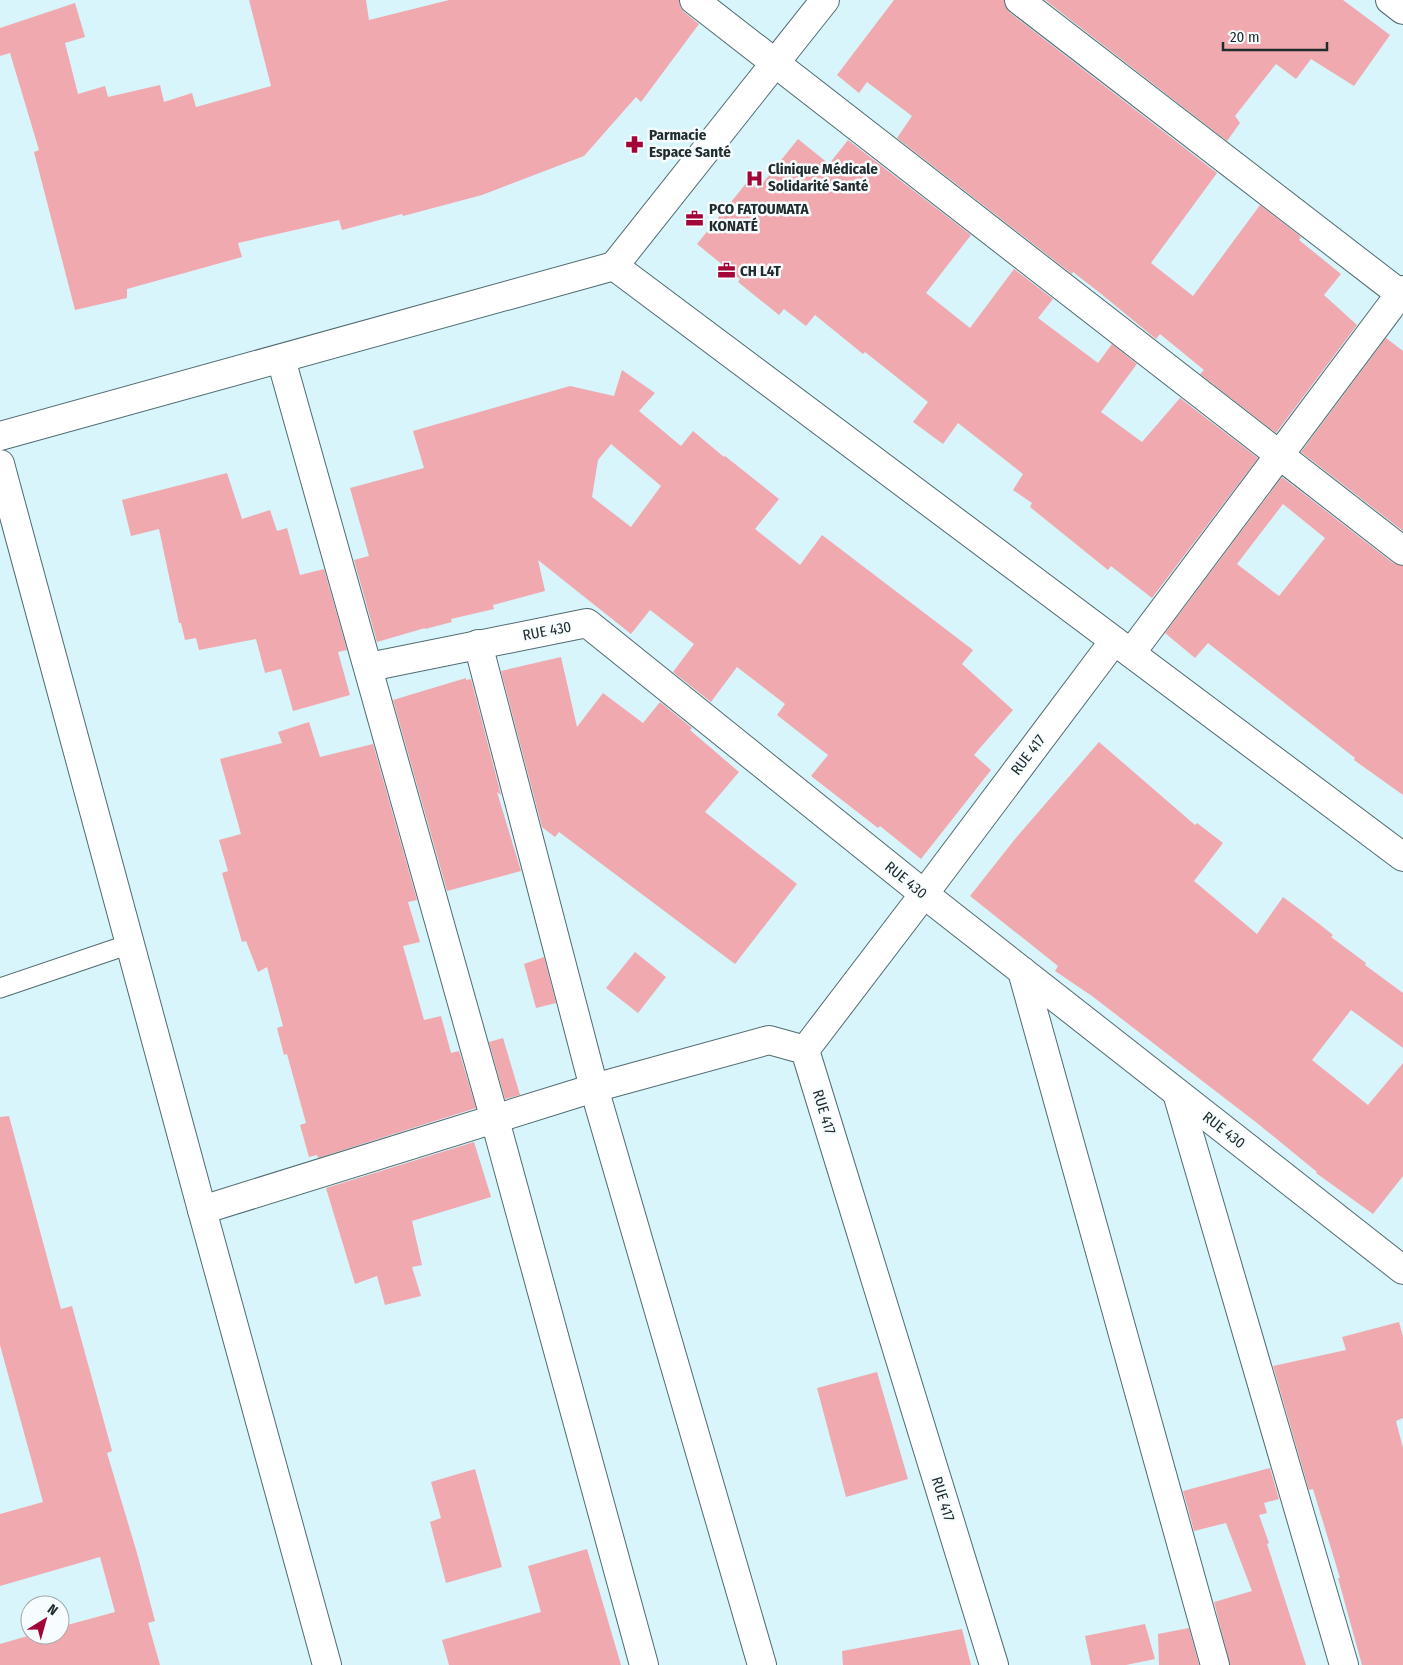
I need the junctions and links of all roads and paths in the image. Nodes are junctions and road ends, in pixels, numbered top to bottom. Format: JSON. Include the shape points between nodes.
{"nodes":[{"id":1,"x":694,"y":0,"type":"edge"},
{"id":2,"x":825,"y":0,"type":"edge"},
{"id":3,"x":1019,"y":0,"type":"edge"},
{"id":4,"x":1390,"y":0,"type":"edge"},
{"id":5,"x":1403,"y":10,"type":"edge"},
{"id":6,"x":775,"y":63,"type":"junction"},
{"id":7,"x":614,"y":266,"type":"junction"},
{"id":8,"x":1402,"y":293,"type":"edge"},
{"id":9,"x":281,"y":359,"type":"junction"},
{"id":10,"x":0,"y":436,"type":"edge"},
{"id":11,"x":1280,"y":455,"type":"junction"},
{"id":12,"x":0,"y":464,"type":"edge"},
{"id":13,"x":1403,"y":551,"type":"edge"},
{"id":14,"x":478,"y":644,"type":"junction"},
{"id":15,"x":1123,"y":647,"type":"junction"},
{"id":16,"x":369,"y":667,"type":"junction"},
{"id":17,"x":1403,"y":857,"type":"edge"},
{"id":18,"x":924,"y":894,"type":"junction"},
{"id":19,"x":130,"y":944,"type":"junction"},
{"id":20,"x":1022,"y":971,"type":"junction"},
{"id":21,"x":0,"y":988,"type":"edge"},
{"id":22,"x":805,"y":1050,"type":"junction"},
{"id":23,"x":594,"y":1088,"type":"junction"},
{"id":24,"x":1177,"y":1093,"type":"junction"},
{"id":25,"x":495,"y":1120,"type":"junction"},
{"id":26,"x":202,"y":1210,"type":"junction"},
{"id":27,"x":1403,"y":1270,"type":"edge"},
{"id":28,"x":327,"y":1665,"type":"edge"},
{"id":29,"x":644,"y":1665,"type":"edge"},
{"id":30,"x":762,"y":1665,"type":"edge"},
{"id":31,"x":994,"y":1665,"type":"edge"},
{"id":32,"x":1215,"y":1665,"type":"edge"},
{"id":33,"x":1344,"y":1665,"type":"edge"}],
"edges":[{"from":1,"to":6,"type":"street"},
{"from":2,"to":6,"type":"street"},
{"from":3,"to":8,"type":"street"},
{"from":4,"to":5,"type":"street"},
{"from":6,"to":7,"type":"street"},
{"from":6,"to":11,"type":"street"},
{"from":7,"to":9,"type":"street"},
{"from":7,"to":15,"type":"street"},
{"from":8,"to":11,"type":"street","name":"RUE 417"},
{"from":9,"to":10,"type":"street"},
{"from":9,"to":16,"type":"street"},
{"from":11,"to":13,"type":"street"},
{"from":11,"to":15,"type":"street","name":"RUE 417"},
{"from":12,"to":19,"type":"street"},
{"from":14,"to":16,"type":"street","name":"RUE 430"},
{"from":14,"to":18,"type":"street","name":"RUE 430","via":[[586,623]]},
{"from":14,"to":23,"type":"street"},
{"from":15,"to":17,"type":"street"},
{"from":15,"to":18,"type":"street","name":"RUE 417"},
{"from":16,"to":25,"type":"street"},
{"from":18,"to":20,"type":"street","name":"RUE 430"},
{"from":18,"to":22,"type":"street","name":"RUE 417"},
{"from":19,"to":21,"type":"lane"},
{"from":19,"to":26,"type":"street"},
{"from":20,"to":24,"type":"street","name":"RUE 430"},
{"from":20,"to":32,"type":"street"},
{"from":22,"to":23,"type":"street","via":[[769,1040]]},
{"from":22,"to":31,"type":"street","name":"RUE 417"},
{"from":23,"to":25,"type":"street"},
{"from":23,"to":30,"type":"street"},
{"from":24,"to":27,"type":"street","name":"RUE 430"},
{"from":24,"to":33,"type":"street"},
{"from":25,"to":26,"type":"street"},
{"from":25,"to":29,"type":"street"},
{"from":26,"to":28,"type":"street"}]}
